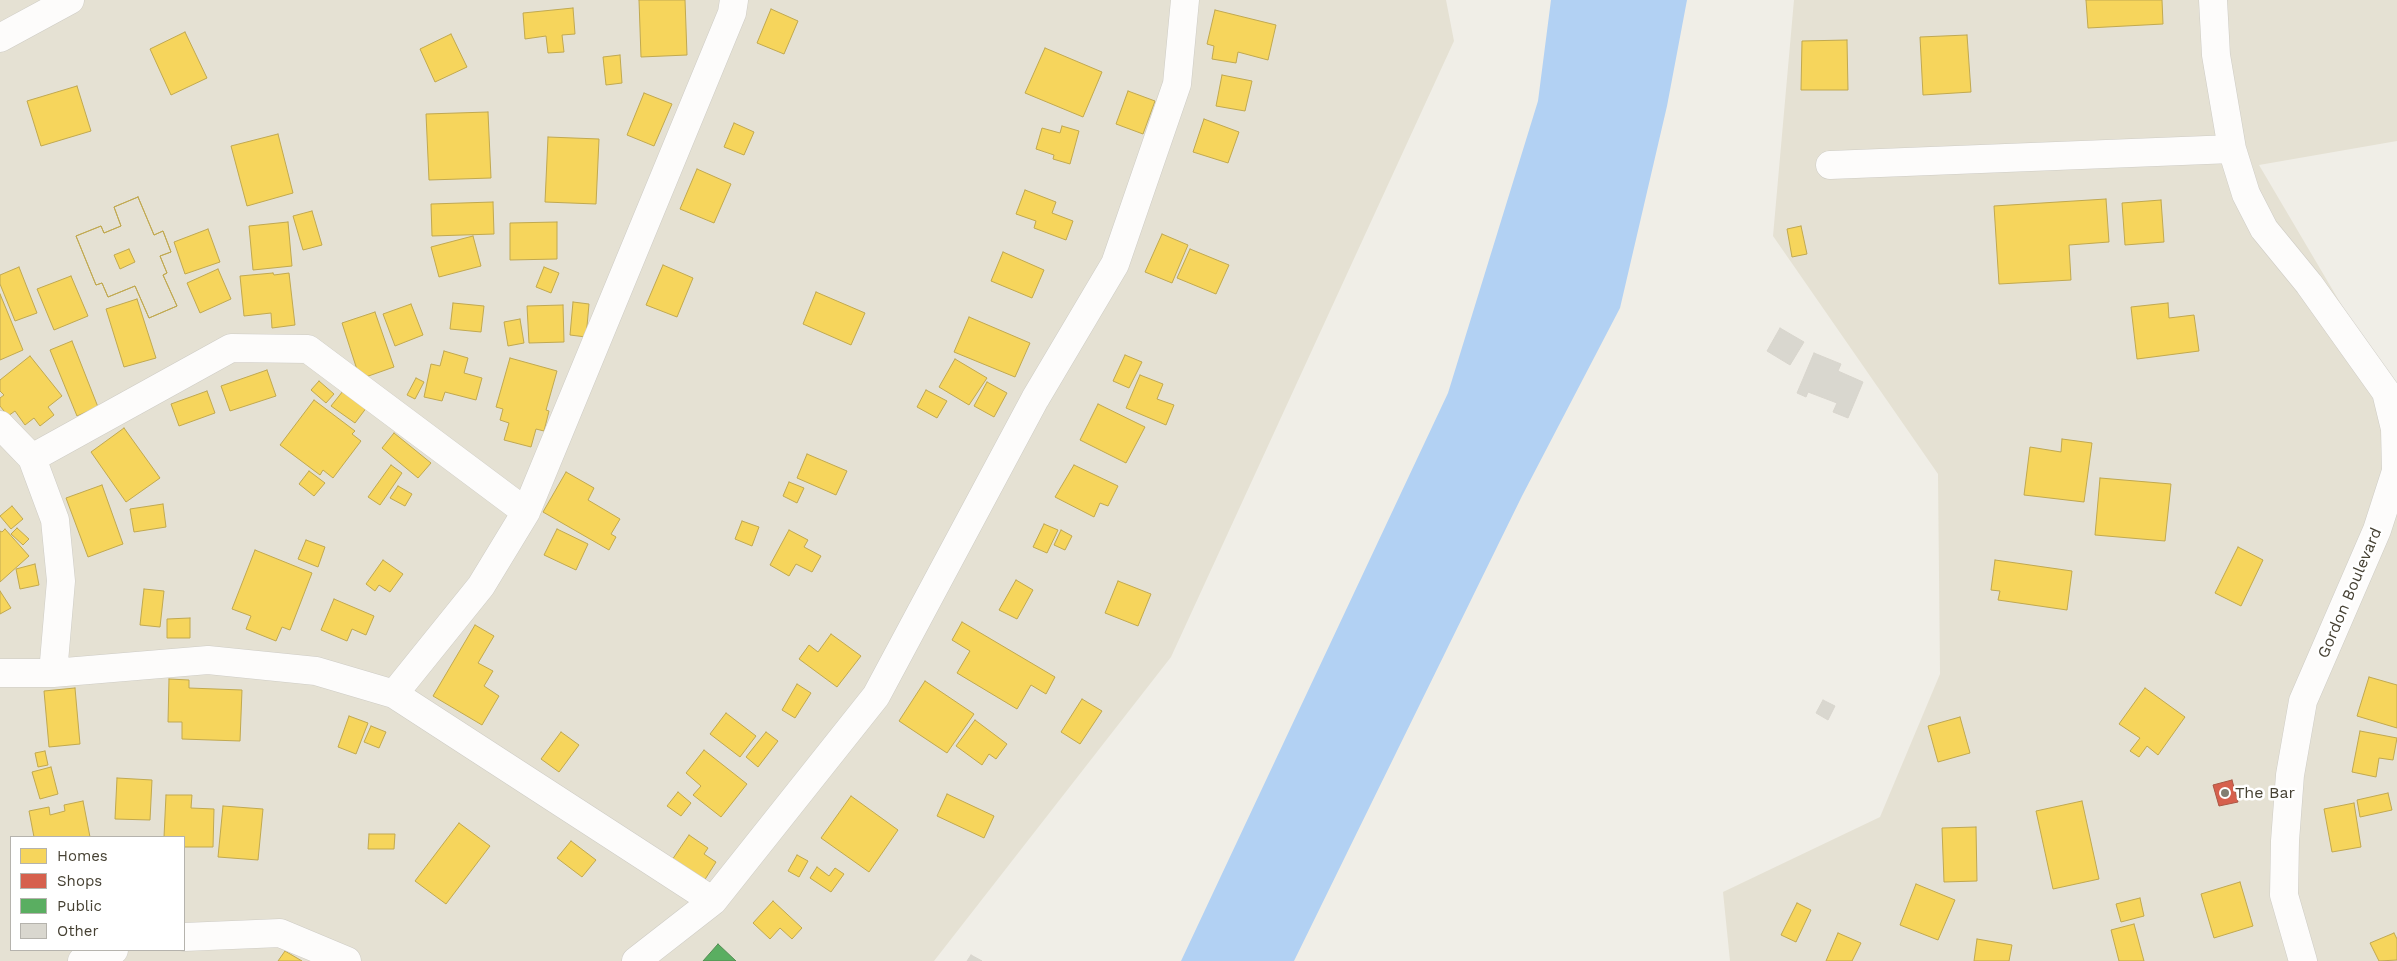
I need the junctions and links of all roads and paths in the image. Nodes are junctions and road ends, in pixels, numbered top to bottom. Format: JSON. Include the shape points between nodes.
{"nodes":[{"id":1,"x":70,"y":0,"type":"edge"},
{"id":2,"x":734,"y":0,"type":"edge"},
{"id":3,"x":1185,"y":0,"type":"edge"},
{"id":4,"x":2213,"y":0,"type":"edge"},
{"id":5,"x":0,"y":38,"type":"edge"},
{"id":6,"x":2232,"y":149,"type":"junction"},
{"id":7,"x":1830,"y":165,"type":"dead end"},
{"id":8,"x":0,"y":425,"type":"edge"},
{"id":9,"x":32,"y":458,"type":"junction"},
{"id":10,"x":2397,"y":471,"type":"edge"},
{"id":11,"x":526,"y":512,"type":"junction"},
{"id":12,"x":0,"y":673,"type":"edge"},
{"id":13,"x":53,"y":673,"type":"junction"},
{"id":14,"x":394,"y":694,"type":"junction"},
{"id":15,"x":713,"y":901,"type":"junction"},
{"id":16,"x":185,"y":937,"type":"edge"},
{"id":17,"x":111,"y":951,"type":"edge"},
{"id":18,"x":82,"y":961,"type":"edge"},
{"id":19,"x":347,"y":961,"type":"edge"},
{"id":20,"x":636,"y":961,"type":"edge"},
{"id":21,"x":2303,"y":961,"type":"edge"}],
"edges":[{"from":1,"to":5,"type":"street"},
{"from":2,"to":11,"type":"street","via":[[732,13]]},
{"from":3,"to":15,"type":"street","via":[[1177,84],[1115,264],[1035,399],[876,696]]},
{"from":4,"to":6,"type":"street","name":"Gordon Boulevard","via":[[2216,55]]},
{"from":6,"to":7,"type":"street"},
{"from":6,"to":10,"type":"street","name":"Gordon Boulevard","via":[[2246,194],[2264,229],[2309,284],[2386,392],[2395,429]]},
{"from":8,"to":9,"type":"street"},
{"from":9,"to":11,"type":"street","via":[[232,348],[308,349]]},
{"from":9,"to":13,"type":"street","via":[[55,520],[61,581]]},
{"from":10,"to":21,"type":"street","name":"Gordon Boulevard","via":[[2377,530],[2303,701],[2290,775],[2284,894]]},
{"from":11,"to":14,"type":"street","via":[[480,586]]},
{"from":12,"to":13,"type":"street"},
{"from":13,"to":14,"type":"street","via":[[208,660],[316,671]]},
{"from":14,"to":15,"type":"street"},
{"from":15,"to":20,"type":"street"},
{"from":16,"to":19,"type":"street","via":[[280,933]]},
{"from":17,"to":18,"type":"street"}]}
